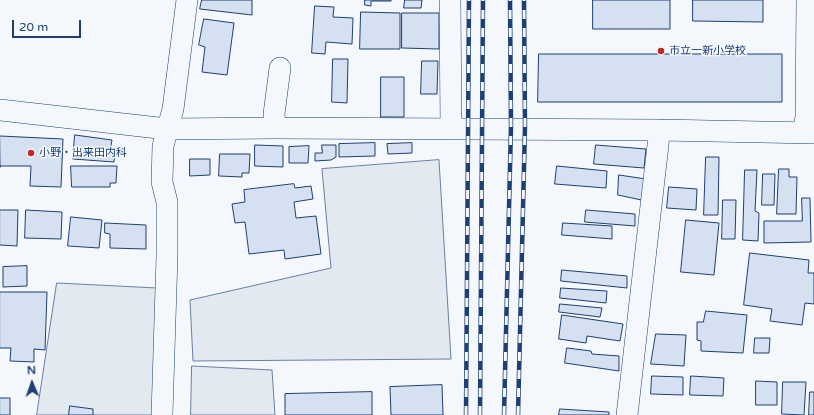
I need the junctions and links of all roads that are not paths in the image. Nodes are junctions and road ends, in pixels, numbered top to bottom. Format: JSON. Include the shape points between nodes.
{"nodes":[{"id":1,"x":187,"y":0,"type":"edge"},
{"id":2,"x":450,"y":0,"type":"edge"},
{"id":3,"x":807,"y":0,"type":"edge"},
{"id":4,"x":280,"y":68,"type":"dead end"},
{"id":5,"x":0,"y":110,"type":"edge"},
{"id":6,"x":275,"y":128,"type":"junction"},
{"id":7,"x":167,"y":129,"type":"junction"},
{"id":8,"x":451,"y":129,"type":"junction"},
{"id":9,"x":659,"y":130,"type":"junction"},
{"id":10,"x":808,"y":133,"type":"edge"},
{"id":11,"x":162,"y":415,"type":"edge"},
{"id":12,"x":627,"y":415,"type":"edge"}],
"edges":[{"from":1,"to":7,"type":"street","via":[[173,109]]},
{"from":2,"to":8,"type":"street"},
{"from":3,"to":10,"type":"street"},
{"from":4,"to":6,"type":"street","via":[[274,114]]},
{"from":5,"to":7,"type":"street"},
{"from":6,"to":7,"type":"street"},
{"from":6,"to":8,"type":"street"},
{"from":7,"to":11,"type":"street","via":[[163,146],[162,182],[166,202],[167,256]]},
{"from":8,"to":9,"type":"street"},
{"from":9,"to":10,"type":"street"},
{"from":9,"to":12,"type":"street"}]}
